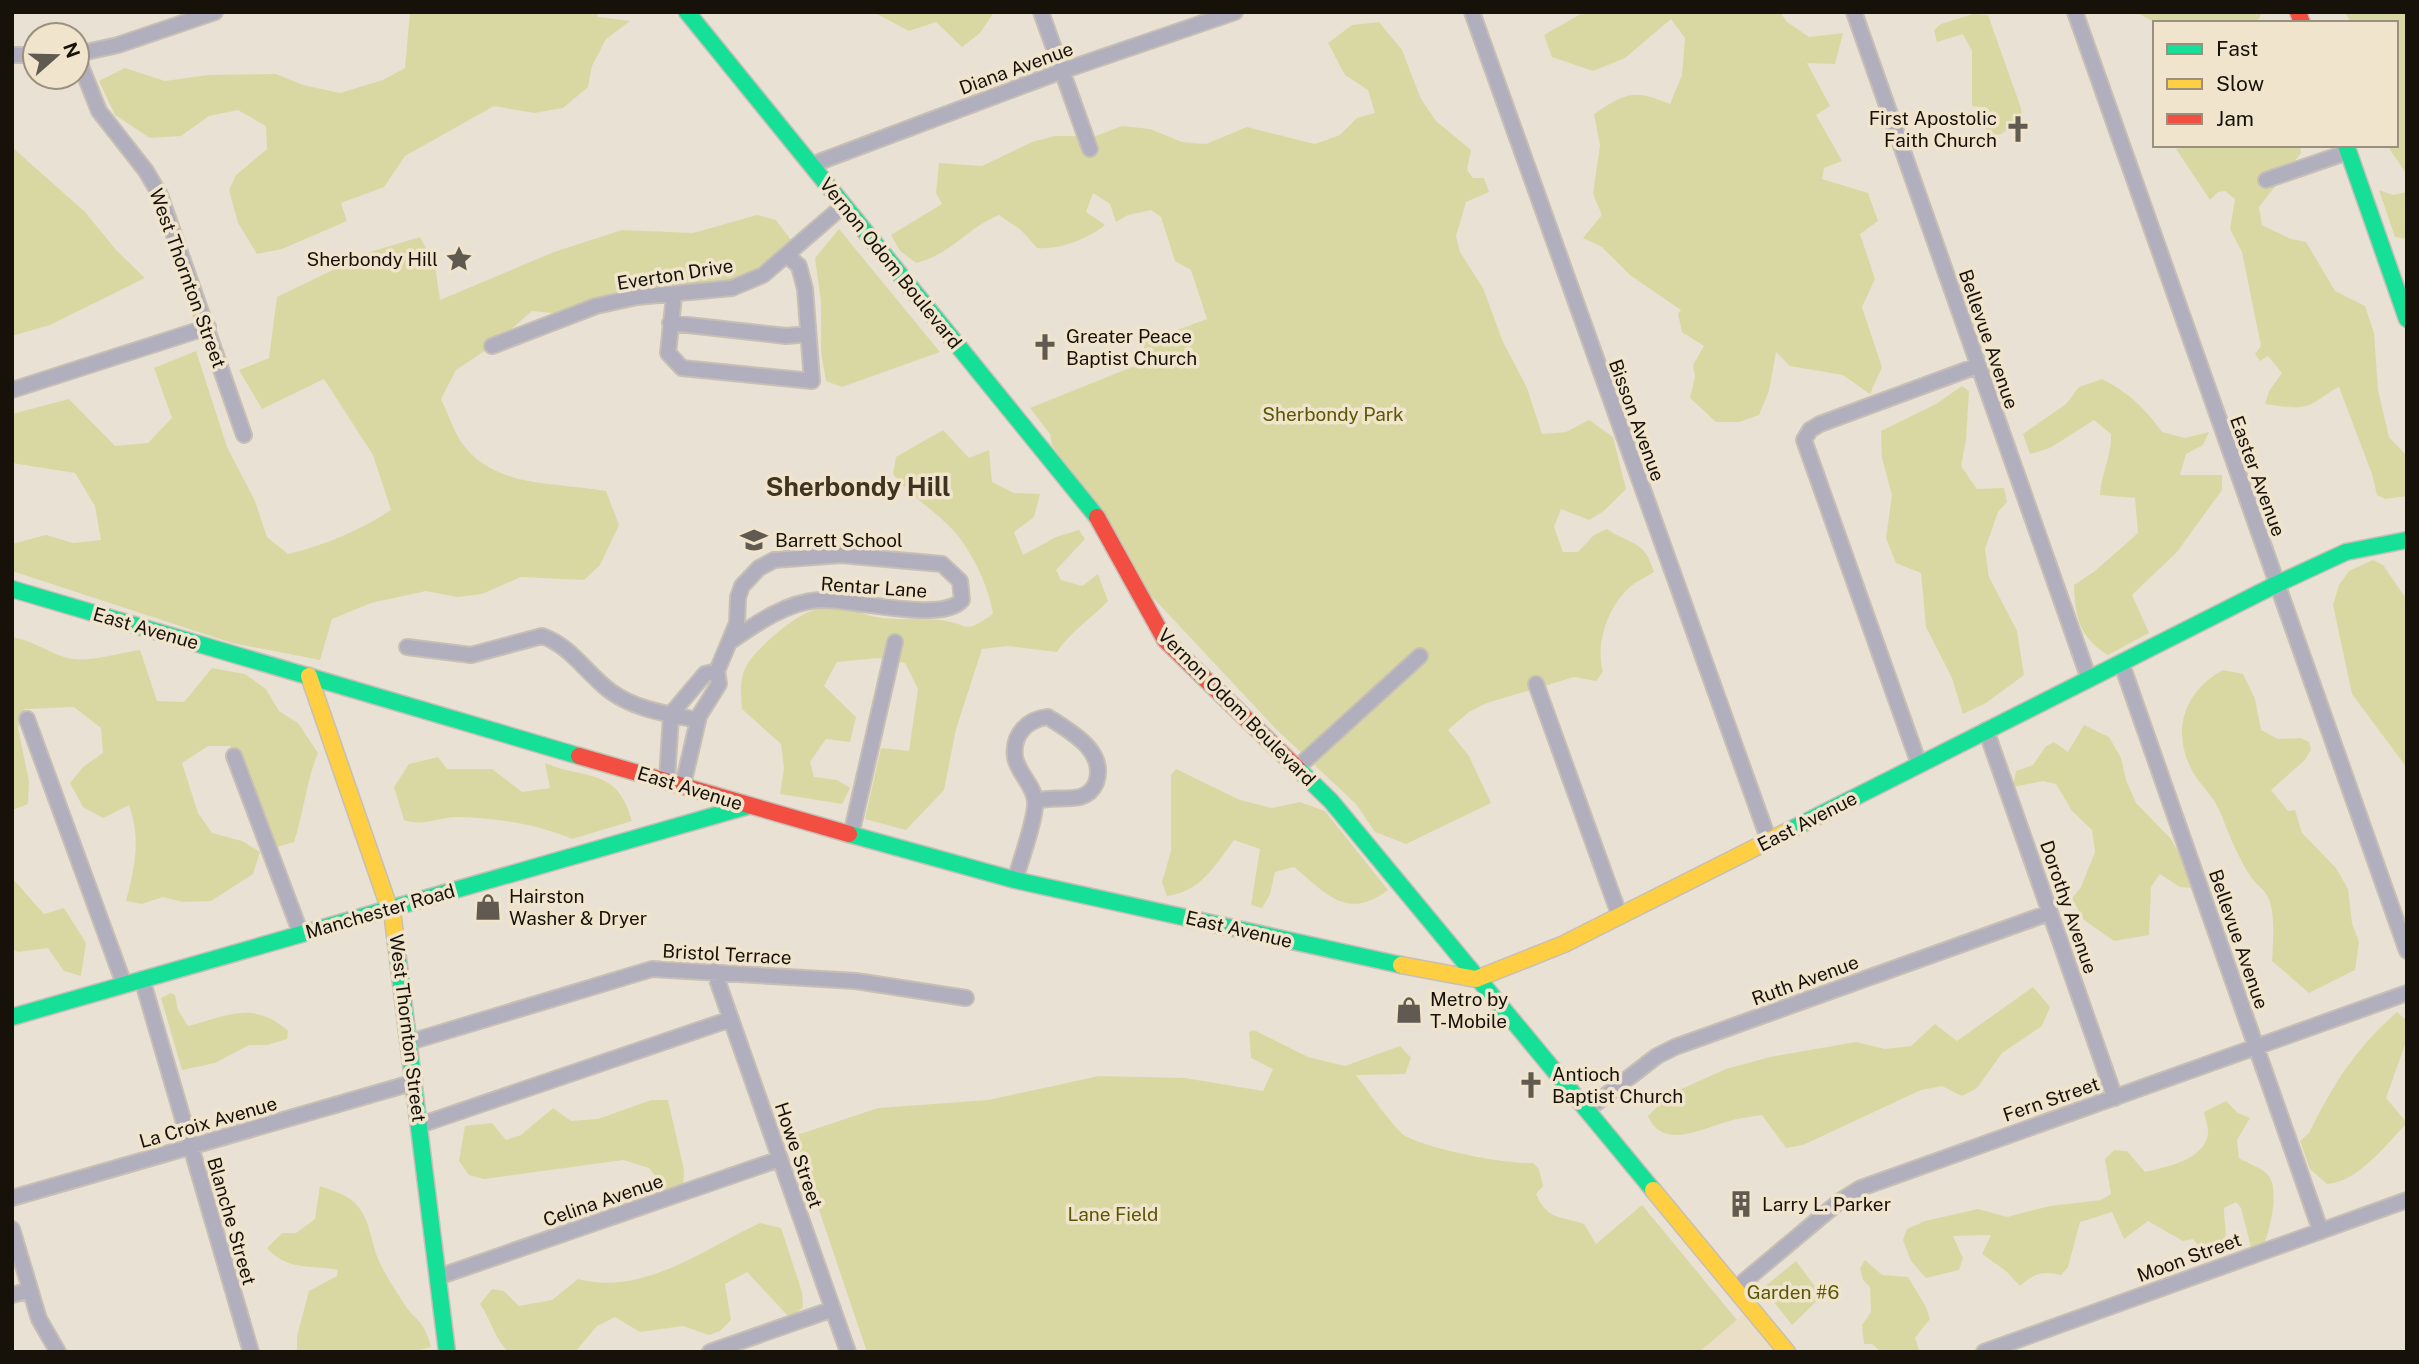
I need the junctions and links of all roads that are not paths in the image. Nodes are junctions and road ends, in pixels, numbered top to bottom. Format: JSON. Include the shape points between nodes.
{"nodes":[{"id":1,"x":215,"y":12,"type":"edge"},
{"id":2,"x":687,"y":12,"type":"edge"},
{"id":3,"x":1041,"y":12,"type":"edge"},
{"id":4,"x":1235,"y":12,"type":"edge"},
{"id":5,"x":1472,"y":12,"type":"edge"},
{"id":6,"x":1854,"y":12,"type":"edge"},
{"id":7,"x":2075,"y":12,"type":"edge"},
{"id":8,"x":91,"y":52,"type":"edge"},
{"id":9,"x":1062,"y":71,"type":"junction"},
{"id":10,"x":91,"y":91,"type":"edge"},
{"id":11,"x":1090,"y":149,"type":"dead end"},
{"id":12,"x":2347,"y":149,"type":"edge"},
{"id":13,"x":811,"y":165,"type":"junction"},
{"id":14,"x":2266,"y":180,"type":"dead end"},
{"id":15,"x":844,"y":205,"type":"junction"},
{"id":16,"x":787,"y":256,"type":"junction"},
{"id":17,"x":674,"y":296,"type":"junction"},
{"id":18,"x":2407,"y":319,"type":"edge"},
{"id":19,"x":670,"y":323,"type":"junction"},
{"id":20,"x":208,"y":327,"type":"junction"},
{"id":21,"x":808,"y":334,"type":"junction"},
{"id":22,"x":492,"y":346,"type":"dead end"},
{"id":23,"x":1978,"y":366,"type":"junction"},
{"id":24,"x":12,"y":390,"type":"edge"},
{"id":25,"x":244,"y":435,"type":"dead end"},
{"id":26,"x":2407,"y":540,"type":"edge"},
{"id":27,"x":2277,"y":584,"type":"junction"},
{"id":28,"x":12,"y":589,"type":"edge"},
{"id":29,"x":731,"y":640,"type":"junction"},
{"id":30,"x":895,"y":642,"type":"dead end"},
{"id":31,"x":407,"y":647,"type":"dead end"},
{"id":32,"x":1420,"y":656,"type":"dead end"},
{"id":33,"x":2121,"y":662,"type":"junction"},
{"id":34,"x":718,"y":671,"type":"junction"},
{"id":35,"x":309,"y":676,"type":"junction"},
{"id":36,"x":2089,"y":679,"type":"junction"},
{"id":37,"x":1536,"y":684,"type":"dead end"},
{"id":38,"x":671,"y":715,"type":"junction"},
{"id":39,"x":27,"y":719,"type":"dead end"},
{"id":40,"x":698,"y":720,"type":"junction"},
{"id":41,"x":1986,"y":730,"type":"junction"},
{"id":42,"x":234,"y":756,"type":"dead end"},
{"id":43,"x":1919,"y":764,"type":"junction"},
{"id":44,"x":1298,"y":767,"type":"junction"},
{"id":45,"x":667,"y":780,"type":"junction"},
{"id":46,"x":683,"y":785,"type":"junction"},
{"id":47,"x":1035,"y":801,"type":"junction"},
{"id":48,"x":748,"y":806,"type":"junction"},
{"id":49,"x":851,"y":835,"type":"junction"},
{"id":50,"x":1769,"y":841,"type":"junction"},
{"id":51,"x":1015,"y":880,"type":"junction"},
{"id":52,"x":391,"y":909,"type":"junction"},
{"id":53,"x":2049,"y":913,"type":"junction"},
{"id":54,"x":1619,"y":914,"type":"junction"},
{"id":55,"x":300,"y":934,"type":"junction"},
{"id":56,"x":2407,"y":951,"type":"edge"},
{"id":57,"x":715,"y":971,"type":"junction"},
{"id":58,"x":142,"y":979,"type":"junction"},
{"id":59,"x":1476,"y":979,"type":"junction"},
{"id":60,"x":124,"y":984,"type":"junction"},
{"id":61,"x":2407,"y":993,"type":"edge"},
{"id":62,"x":967,"y":998,"type":"dead end"},
{"id":63,"x":12,"y":1017,"type":"edge"},
{"id":64,"x":731,"y":1019,"type":"junction"},
{"id":65,"x":410,"y":1042,"type":"junction"},
{"id":66,"x":2256,"y":1047,"type":"junction"},
{"id":67,"x":415,"y":1082,"type":"junction"},
{"id":68,"x":2115,"y":1098,"type":"junction"},
{"id":69,"x":1587,"y":1110,"type":"junction"},
{"id":70,"x":420,"y":1125,"type":"junction"},
{"id":71,"x":191,"y":1147,"type":"junction"},
{"id":72,"x":780,"y":1159,"type":"junction"},
{"id":73,"x":12,"y":1198,"type":"edge"},
{"id":74,"x":2407,"y":1200,"type":"edge"},
{"id":75,"x":12,"y":1228,"type":"edge"},
{"id":76,"x":2320,"y":1229,"type":"junction"},
{"id":77,"x":438,"y":1277,"type":"junction"},
{"id":78,"x":1735,"y":1289,"type":"junction"},
{"id":79,"x":30,"y":1290,"type":"junction"},
{"id":80,"x":12,"y":1295,"type":"edge"},
{"id":81,"x":833,"y":1310,"type":"junction"},
{"id":82,"x":58,"y":1352,"type":"edge"},
{"id":83,"x":251,"y":1352,"type":"edge"},
{"id":84,"x":447,"y":1352,"type":"edge"},
{"id":85,"x":710,"y":1352,"type":"edge"},
{"id":86,"x":848,"y":1352,"type":"edge"},
{"id":87,"x":1787,"y":1352,"type":"edge"},
{"id":88,"x":1984,"y":1352,"type":"edge"}],
"edges":[{"from":1,"to":8,"type":"street"},
{"from":2,"to":13,"type":"main road","name":"Vernon Odom Boulevard"},
{"from":3,"to":9,"type":"street"},
{"from":4,"to":9,"type":"street","name":"Diana Avenue"},
{"from":5,"to":50,"type":"street","name":"Bisson Avenue"},
{"from":6,"to":23,"type":"street","name":"Bellevue Avenue"},
{"from":7,"to":27,"type":"street","name":"Easter Avenue"},
{"from":9,"to":11,"type":"street"},
{"from":9,"to":13,"type":"street","name":"Diana Avenue"},
{"from":10,"to":20,"type":"street","name":"West Thornton Street","via":[[99,111],[160,195]]},
{"from":12,"to":14,"type":"street"},
{"from":12,"to":18,"type":"main road"},
{"from":13,"to":15,"type":"main road","name":"Vernon Odom Boulevard"},
{"from":15,"to":16,"type":"street","name":"Everton Drive"},
{"from":15,"to":44,"type":"main road","name":"Vernon Odom Boulevard","via":[[1091,507],[1145,611],[1166,640]]},
{"from":16,"to":17,"type":"street","name":"Everton Drive","via":[[763,275],[732,288]]},
{"from":16,"to":21,"type":"street","via":[[799,266],[802,276]]},
{"from":17,"to":19,"type":"street"},
{"from":17,"to":22,"type":"street","name":"Everton Drive","via":[[637,297],[596,306]]},
{"from":19,"to":21,"type":"street","via":[[786,336]]},
{"from":19,"to":21,"type":"street","via":[[668,353],[682,368],[813,381]]},
{"from":20,"to":24,"type":"street"},
{"from":20,"to":25,"type":"street","name":"West Thornton Street"},
{"from":23,"to":36,"type":"street","name":"Bellevue Avenue"},
{"from":23,"to":43,"type":"street","via":[[1820,424],[1804,440]]},
{"from":26,"to":27,"type":"main road","name":"East Avenue","via":[[2346,552]]},
{"from":27,"to":33,"type":"main road","name":"East Avenue"},
{"from":27,"to":56,"type":"street","name":"Easter Avenue"},
{"from":28,"to":35,"type":"main road","name":"East Avenue"},
{"from":29,"to":29,"type":"street","name":"Rentar Lane","via":[[763,620],[817,600],[949,609],[962,600],[960,582],[942,564],[841,555],[774,560],[742,586]]},
{"from":29,"to":34,"type":"street","name":"Rentar Lane"},
{"from":30,"to":49,"type":"street"},
{"from":31,"to":38,"type":"street","via":[[471,655],[542,636],[568,651],[610,691],[638,707]]},
{"from":32,"to":44,"type":"street"},
{"from":33,"to":36,"type":"main road","name":"East Avenue"},
{"from":33,"to":66,"type":"street","name":"Bellevue Avenue"},
{"from":34,"to":38,"type":"street","via":[[705,674]]},
{"from":34,"to":40,"type":"street","name":"Rentar Lane","via":[[719,684]]},
{"from":35,"to":45,"type":"main road","name":"East Avenue"},
{"from":35,"to":52,"type":"main road","name":"West Thornton Street"},
{"from":36,"to":41,"type":"main road","name":"East Avenue"},
{"from":37,"to":54,"type":"street"},
{"from":38,"to":40,"type":"street"},
{"from":38,"to":45,"type":"street"},
{"from":39,"to":60,"type":"street"},
{"from":40,"to":46,"type":"street","name":"Rentar Lane"},
{"from":41,"to":43,"type":"main road","name":"East Avenue"},
{"from":41,"to":53,"type":"street","name":"Dorothy Avenue"},
{"from":42,"to":55,"type":"street"},
{"from":43,"to":50,"type":"main road","name":"East Avenue"},
{"from":44,"to":59,"type":"main road","name":"Vernon Odom Boulevard"},
{"from":45,"to":46,"type":"main road","name":"East Avenue"},
{"from":46,"to":48,"type":"main road","name":"East Avenue"},
{"from":47,"to":47,"type":"street","via":[[1015,757],[1025,725],[1048,717],[1093,752],[1099,767],[1093,790],[1080,797]]},
{"from":47,"to":51,"type":"street"},
{"from":48,"to":49,"type":"main road","name":"East Avenue"},
{"from":48,"to":52,"type":"main road","name":"Manchester Road"},
{"from":49,"to":51,"type":"main road","name":"East Avenue"},
{"from":50,"to":54,"type":"main road","name":"East Avenue"},
{"from":51,"to":59,"type":"main road","name":"East Avenue"},
{"from":52,"to":55,"type":"main road","name":"Manchester Road"},
{"from":52,"to":65,"type":"main road","name":"West Thornton Street"},
{"from":53,"to":68,"type":"street","name":"Dorothy Avenue"},
{"from":53,"to":69,"type":"street","name":"Ruth Avenue","via":[[1675,1048],[1657,1056]]},
{"from":54,"to":59,"type":"main road","name":"East Avenue","via":[[1554,948]]},
{"from":55,"to":58,"type":"main road","name":"Manchester Road"},
{"from":57,"to":62,"type":"street","name":"Bristol Terrace","via":[[856,981]]},
{"from":57,"to":64,"type":"street","name":"Howe Street"},
{"from":57,"to":65,"type":"street","name":"Bristol Terrace","via":[[652,969]]},
{"from":58,"to":60,"type":"main road","name":"Manchester Road"},
{"from":58,"to":71,"type":"street","name":"Blanche Street"},
{"from":59,"to":69,"type":"main road","name":"Vernon Odom Boulevard"},
{"from":60,"to":63,"type":"main road","name":"Manchester Road"},
{"from":61,"to":66,"type":"street","name":"Fern Street"},
{"from":64,"to":70,"type":"street"},
{"from":64,"to":72,"type":"street","name":"Howe Street"},
{"from":65,"to":67,"type":"main road","name":"West Thornton Street"},
{"from":66,"to":68,"type":"street","name":"Fern Street"},
{"from":66,"to":76,"type":"street","name":"Bellevue Avenue"},
{"from":67,"to":70,"type":"main road","name":"West Thornton Street"},
{"from":67,"to":71,"type":"street","name":"La Croix Avenue"},
{"from":68,"to":78,"type":"street","name":"Fern Street","via":[[1861,1188]]},
{"from":69,"to":78,"type":"main road","name":"Vernon Odom Boulevard"},
{"from":70,"to":77,"type":"main road","name":"West Thornton Street"},
{"from":71,"to":73,"type":"street","name":"La Croix Avenue"},
{"from":71,"to":83,"type":"street","name":"Blanche Street"},
{"from":72,"to":77,"type":"street","name":"Celina Avenue"},
{"from":72,"to":81,"type":"street","name":"Howe Street"},
{"from":74,"to":76,"type":"street","name":"Moon Street"},
{"from":75,"to":79,"type":"street"},
{"from":76,"to":88,"type":"street","name":"Moon Street"},
{"from":77,"to":84,"type":"main road","name":"West Thornton Street"},
{"from":78,"to":87,"type":"main road","name":"Vernon Odom Boulevard"},
{"from":79,"to":80,"type":"street"},
{"from":79,"to":82,"type":"street","via":[[39,1319]]},
{"from":81,"to":85,"type":"street"},
{"from":81,"to":86,"type":"street","name":"Howe Street"}]}
